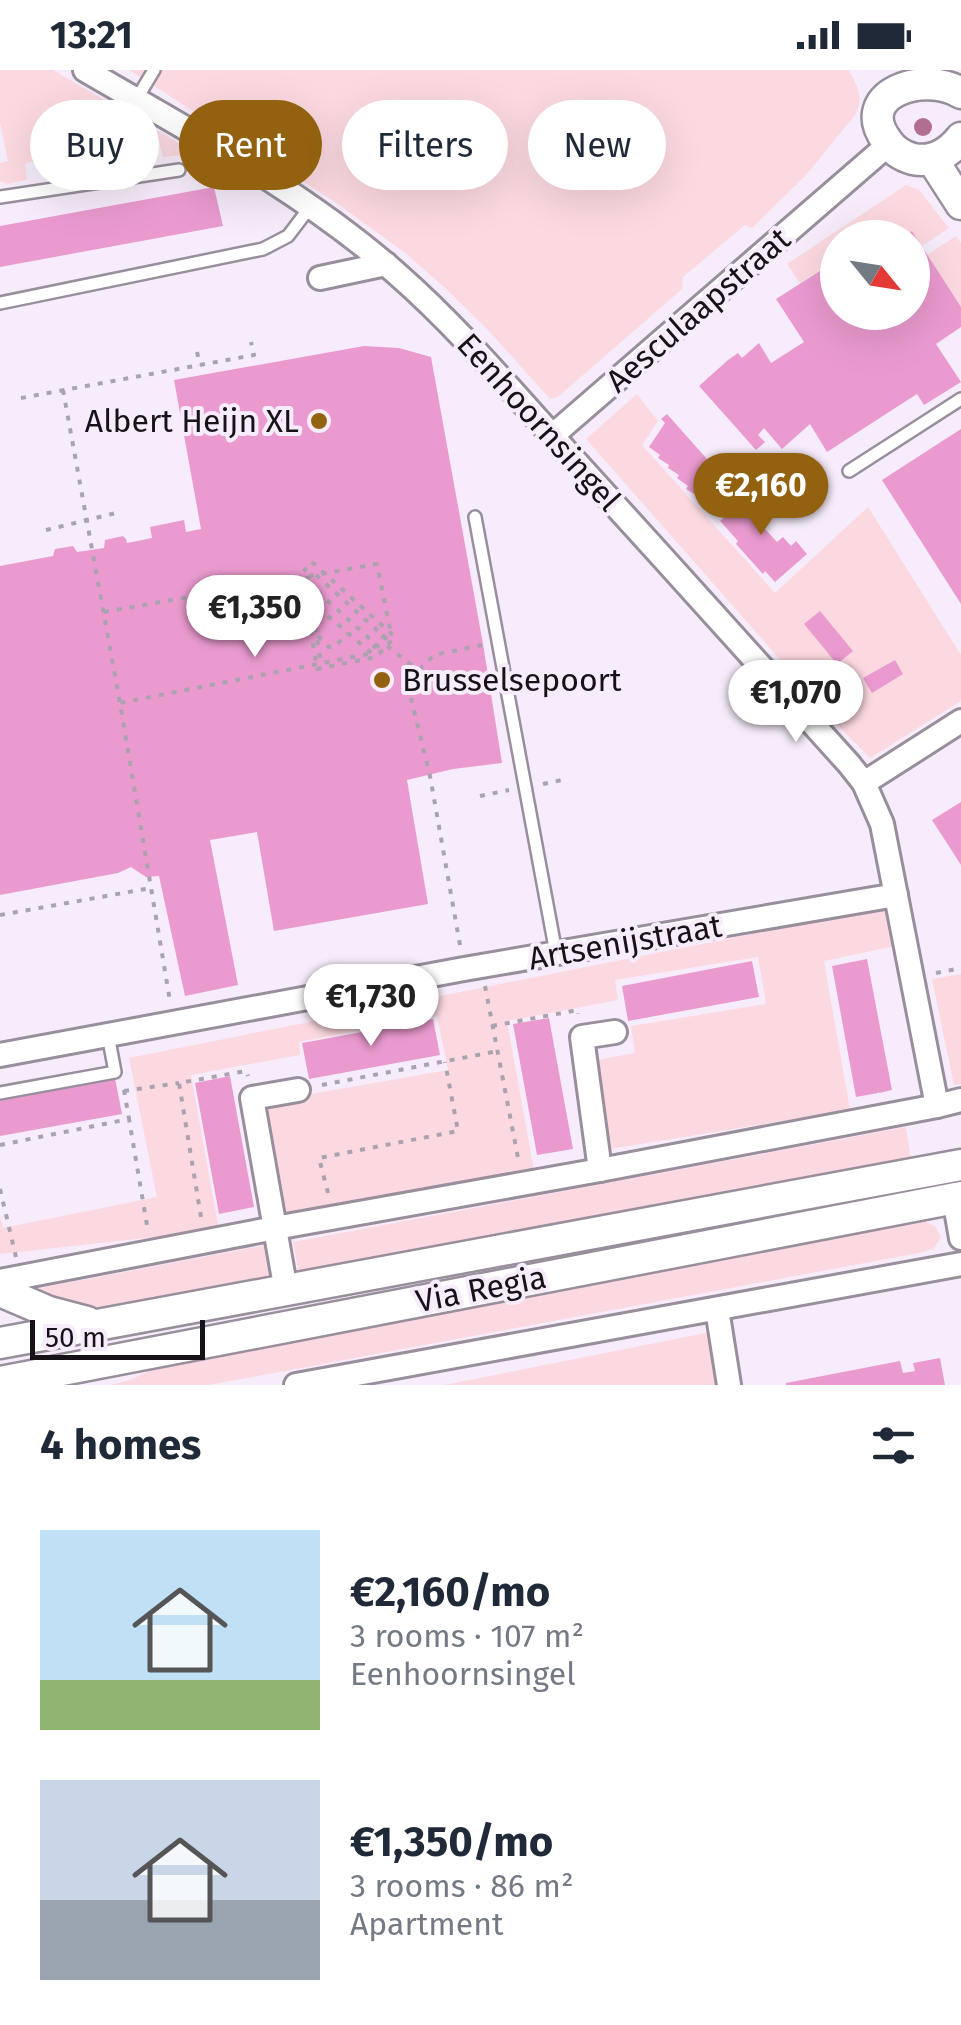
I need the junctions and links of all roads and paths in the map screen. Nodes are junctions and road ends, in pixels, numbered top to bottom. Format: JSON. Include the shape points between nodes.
{"nodes":[{"id":1,"x":85,"y":70,"type":"edge"},
{"id":2,"x":154,"y":70,"type":"edge"},
{"id":3,"x":896,"y":74,"type":"edge"},
{"id":4,"x":959,"y":85,"type":"edge"},
{"id":5,"x":136,"y":100,"type":"joint"},
{"id":6,"x":159,"y":113,"type":"edge"},
{"id":7,"x":961,"y":138,"type":"edge"},
{"id":8,"x":889,"y":144,"type":"junction"},
{"id":9,"x":932,"y":159,"type":"junction"},
{"id":10,"x":179,"y":170,"type":"edge"},
{"id":11,"x":0,"y":197,"type":"edge"},
{"id":12,"x":961,"y":204,"type":"edge"},
{"id":13,"x":310,"y":207,"type":"junction"},
{"id":14,"x":386,"y":264,"type":"junction"},
{"id":15,"x":320,"y":278,"type":"dead end"},
{"id":16,"x":0,"y":304,"type":"edge"},
{"id":17,"x":251,"y":342,"type":"dead end"},
{"id":18,"x":197,"y":352,"type":"dead end"},
{"id":19,"x":200,"y":365,"type":"junction"},
{"id":20,"x":62,"y":390,"type":"junction"},
{"id":21,"x":21,"y":398,"type":"dead end"},
{"id":22,"x":961,"y":399,"type":"edge"},
{"id":23,"x":552,"y":436,"type":"junction"},
{"id":24,"x":849,"y":471,"type":"dead end"},
{"id":25,"x":116,"y":513,"type":"dead end"},
{"id":26,"x":475,"y":516,"type":"dead end"},
{"id":27,"x":86,"y":520,"type":"junction"},
{"id":28,"x":46,"y":530,"type":"dead end"},
{"id":29,"x":316,"y":574,"type":"junction"},
{"id":30,"x":308,"y":580,"type":"junction"},
{"id":31,"x":305,"y":596,"type":"junction"},
{"id":32,"x":104,"y":612,"type":"junction"},
{"id":33,"x":347,"y":633,"type":"junction"},
{"id":34,"x":317,"y":636,"type":"junction"},
{"id":35,"x":497,"y":642,"type":"junction"},
{"id":36,"x":387,"y":646,"type":"junction"},
{"id":37,"x":376,"y":658,"type":"junction"},
{"id":38,"x":321,"y":663,"type":"junction"},
{"id":39,"x":418,"y":670,"type":"junction"},
{"id":40,"x":120,"y":703,"type":"junction"},
{"id":41,"x":961,"y":721,"type":"edge"},
{"id":42,"x":864,"y":783,"type":"junction"},
{"id":43,"x":152,"y":888,"type":"junction"},
{"id":44,"x":896,"y":895,"type":"junction"},
{"id":45,"x":0,"y":915,"type":"edge"},
{"id":46,"x":456,"y":927,"type":"dead end"},
{"id":47,"x":556,"y":953,"type":"junction"},
{"id":48,"x":490,"y":1009,"type":"dead end"},
{"id":49,"x":174,"y":1022,"type":"junction"},
{"id":50,"x":492,"y":1026,"type":"junction"},
{"id":51,"x":615,"y":1032,"type":"dead end"},
{"id":52,"x":108,"y":1034,"type":"junction"},
{"id":53,"x":582,"y":1037,"type":"junction"},
{"id":54,"x":498,"y":1052,"type":"junction"},
{"id":55,"x":0,"y":1055,"type":"edge"},
{"id":56,"x":445,"y":1062,"type":"junction"},
{"id":57,"x":114,"y":1072,"type":"junction"},
{"id":58,"x":179,"y":1083,"type":"junction"},
{"id":59,"x":298,"y":1090,"type":"joint"},
{"id":60,"x":124,"y":1091,"type":"junction"},
{"id":61,"x":0,"y":1093,"type":"edge"},
{"id":62,"x":252,"y":1098,"type":"junction"},
{"id":63,"x":961,"y":1100,"type":"edge"},
{"id":64,"x":937,"y":1106,"type":"junction"},
{"id":65,"x":129,"y":1119,"type":"junction"},
{"id":66,"x":0,"y":1145,"type":"edge"},
{"id":67,"x":961,"y":1165,"type":"edge"},
{"id":68,"x":600,"y":1170,"type":"junction"},
{"id":69,"x":522,"y":1184,"type":"junction"},
{"id":70,"x":0,"y":1189,"type":"edge"},
{"id":71,"x":958,"y":1197,"type":"edge"},
{"id":72,"x":334,"y":1217,"type":"junction"},
{"id":73,"x":275,"y":1228,"type":"junction"},
{"id":74,"x":961,"y":1238,"type":"edge"},
{"id":75,"x":205,"y":1242,"type":"junction"},
{"id":76,"x":152,"y":1252,"type":"junction"},
{"id":77,"x":961,"y":1264,"type":"edge"},
{"id":78,"x":7,"y":1283,"type":"edge"},
{"id":79,"x":286,"y":1292,"type":"junction"},
{"id":80,"x":717,"y":1309,"type":"junction"},
{"id":81,"x":100,"y":1324,"type":"junction"},
{"id":82,"x":0,"y":1343,"type":"edge"},
{"id":83,"x":2,"y":1383,"type":"edge"},
{"id":84,"x":296,"y":1385,"type":"edge"},
{"id":85,"x":729,"y":1385,"type":"edge"}],
"edges":[{"from":1,"to":5,"type":"street","name":"Eenhoornsingel"},
{"from":2,"to":5,"type":"lane"},
{"from":3,"to":4,"type":"main road","via":[[922,70]]},
{"from":3,"to":8,"type":"main road","via":[[878,114]]},
{"from":6,"to":13,"type":"street","name":"Eenhoornsingel"},
{"from":7,"to":9,"type":"main road"},
{"from":8,"to":9,"type":"main road","via":[[913,159]]},
{"from":8,"to":23,"type":"street","name":"Aesculaapstraat"},
{"from":9,"to":12,"type":"main road"},
{"from":10,"to":11,"type":"lane"},
{"from":13,"to":14,"type":"street","name":"Eenhoornsingel"},
{"from":13,"to":16,"type":"lane","via":[[288,236],[263,249]]},
{"from":14,"to":15,"type":"street"},
{"from":14,"to":23,"type":"street","name":"Eenhoornsingel"},
{"from":17,"to":19,"type":"path","via":[[254,355]]},
{"from":18,"to":19,"type":"path"},
{"from":19,"to":20,"type":"path"},
{"from":20,"to":21,"type":"path"},
{"from":20,"to":27,"type":"path"},
{"from":22,"to":24,"type":"lane"},
{"from":23,"to":42,"type":"street","name":"Eenhoornsingel"},
{"from":25,"to":27,"type":"path"},
{"from":26,"to":35,"type":"lane"},
{"from":27,"to":28,"type":"path"},
{"from":27,"to":32,"type":"path"},
{"from":29,"to":30,"type":"path"},
{"from":29,"to":36,"type":"path"},
{"from":29,"to":38,"type":"path","via":[[377,564],[390,630],[368,654]]},
{"from":30,"to":32,"type":"path"},
{"from":30,"to":34,"type":"path"},
{"from":30,"to":36,"type":"path"},
{"from":31,"to":33,"type":"path"},
{"from":31,"to":36,"type":"path","via":[[302,573],[312,562],[395,637]]},
{"from":31,"to":37,"type":"path","via":[[318,669]]},
{"from":32,"to":40,"type":"path"},
{"from":33,"to":34,"type":"path","via":[[329,648]]},
{"from":33,"to":37,"type":"path"},
{"from":34,"to":38,"type":"path"},
{"from":35,"to":39,"type":"path","via":[[434,655]]},
{"from":35,"to":47,"type":"lane"},
{"from":36,"to":37,"type":"path"},
{"from":36,"to":39,"type":"path"},
{"from":38,"to":40,"type":"path"},
{"from":39,"to":46,"type":"path","via":[[407,682]]},
{"from":40,"to":43,"type":"path"},
{"from":41,"to":42,"type":"street"},
{"from":42,"to":44,"type":"street","name":"Eenhoornsingel","via":[[882,824]]},
{"from":43,"to":45,"type":"path"},
{"from":43,"to":49,"type":"path"},
{"from":44,"to":47,"type":"street","name":"Artsenijstraat"},
{"from":44,"to":64,"type":"street","name":"Eenhoornsingel"},
{"from":47,"to":49,"type":"street","name":"Artsenijstraat"},
{"from":48,"to":50,"type":"path"},
{"from":49,"to":52,"type":"street","name":"Artsenijstraat","via":[[143,1021]]},
{"from":50,"to":53,"type":"path","via":[[578,1010]]},
{"from":50,"to":54,"type":"path"},
{"from":51,"to":53,"type":"street"},
{"from":52,"to":55,"type":"street","name":"Artsenijstraat"},
{"from":52,"to":57,"type":"lane"},
{"from":53,"to":68,"type":"street"},
{"from":54,"to":56,"type":"path"},
{"from":54,"to":69,"type":"path"},
{"from":56,"to":59,"type":"path"},
{"from":56,"to":72,"type":"path","via":[[458,1131],[318,1158]]},
{"from":57,"to":60,"type":"path"},
{"from":57,"to":61,"type":"lane"},
{"from":58,"to":60,"type":"path"},
{"from":58,"to":62,"type":"path","via":[[246,1071]]},
{"from":58,"to":75,"type":"path"},
{"from":59,"to":62,"type":"street"},
{"from":60,"to":65,"type":"path"},
{"from":62,"to":73,"type":"street"},
{"from":63,"to":64,"type":"street"},
{"from":64,"to":68,"type":"street"},
{"from":65,"to":66,"type":"path"},
{"from":65,"to":76,"type":"path"},
{"from":67,"to":79,"type":"main road","name":"Via Regia"},
{"from":68,"to":69,"type":"street"},
{"from":69,"to":72,"type":"street"},
{"from":70,"to":78,"type":"path"},
{"from":71,"to":74,"type":"street"},
{"from":71,"to":83,"type":"main road","name":"Via Regia"},
{"from":72,"to":73,"type":"street"},
{"from":73,"to":75,"type":"street"},
{"from":73,"to":79,"type":"street"},
{"from":75,"to":76,"type":"street"},
{"from":76,"to":78,"type":"street"},
{"from":77,"to":80,"type":"street","name":"Via Regia"},
{"from":78,"to":81,"type":"main road","via":[[49,1312]]},
{"from":79,"to":81,"type":"main road","name":"Via Regia"},
{"from":80,"to":84,"type":"street","name":"Via Regia"},
{"from":80,"to":85,"type":"street"},
{"from":81,"to":82,"type":"main road","name":"Via Regia"}]}
